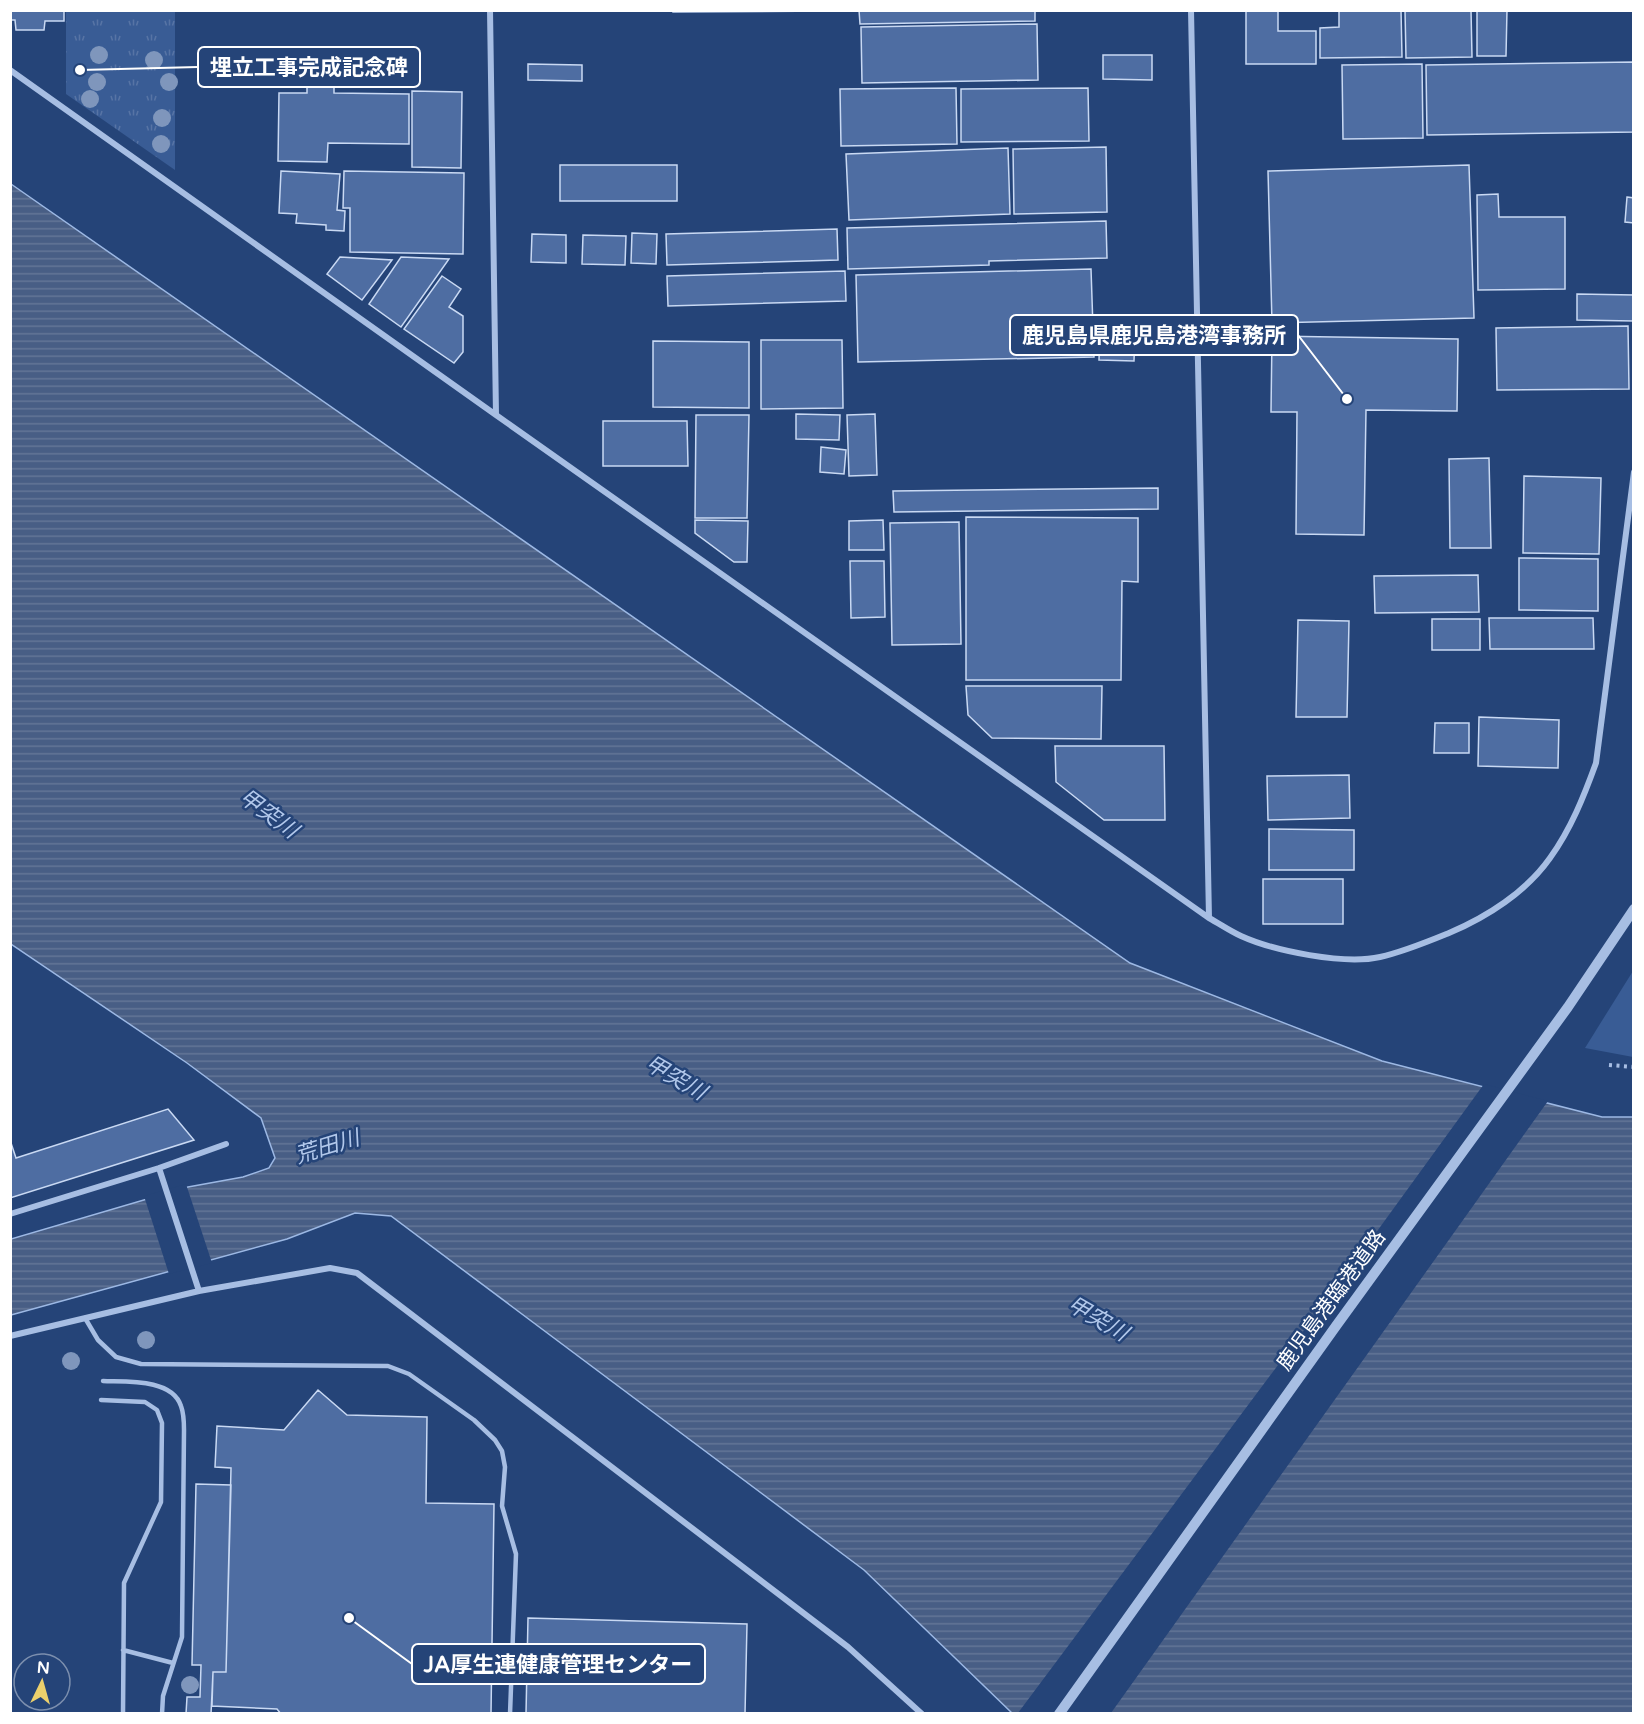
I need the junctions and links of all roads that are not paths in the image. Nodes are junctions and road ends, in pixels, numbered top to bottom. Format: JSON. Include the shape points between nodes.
{"nodes":[{"id":1,"x":490,"y":10,"type":"edge"},
{"id":2,"x":1191,"y":10,"type":"edge"},
{"id":3,"x":10,"y":70,"type":"edge"},
{"id":4,"x":496,"y":415,"type":"junction"},
{"id":5,"x":1634,"y":472,"type":"edge"},
{"id":6,"x":1634,"y":909,"type":"edge"},
{"id":7,"x":1209,"y":918,"type":"junction"},
{"id":8,"x":226,"y":1144,"type":"dead end"},
{"id":9,"x":159,"y":1168,"type":"junction"},
{"id":10,"x":10,"y":1214,"type":"edge"},
{"id":11,"x":199,"y":1291,"type":"junction"},
{"id":12,"x":85,"y":1318,"type":"junction"},
{"id":13,"x":10,"y":1335,"type":"edge"},
{"id":14,"x":102,"y":1381,"type":"dead end"},
{"id":15,"x":101,"y":1400,"type":"dead end"},
{"id":16,"x":123,"y":1650,"type":"junction"},
{"id":17,"x":173,"y":1663,"type":"junction"},
{"id":18,"x":123,"y":1713,"type":"edge"},
{"id":19,"x":162,"y":1713,"type":"edge"},
{"id":20,"x":510,"y":1713,"type":"edge"},
{"id":21,"x":922,"y":1713,"type":"edge"},
{"id":22,"x":1059,"y":1713,"type":"edge"}],
"edges":[{"from":1,"to":4,"type":"street"},
{"from":2,"to":7,"type":"street"},
{"from":3,"to":4,"type":"street"},
{"from":4,"to":7,"type":"street"},
{"from":5,"to":7,"type":"street","via":[[1596,763],[1579,808],[1550,858],[1521,890],[1476,921],[1379,958],[1343,960],[1301,954],[1243,937]]},
{"from":6,"to":22,"type":"street","name":"鹿児島港臨港道路","via":[[1568,1007]]},
{"from":8,"to":9,"type":"street"},
{"from":9,"to":10,"type":"street"},
{"from":9,"to":11,"type":"street"},
{"from":11,"to":12,"type":"street"},
{"from":11,"to":21,"type":"street","via":[[330,1268],[357,1273],[848,1647]]},
{"from":12,"to":13,"type":"street"},
{"from":12,"to":20,"type":"lane","via":[[98,1340],[116,1357],[141,1364],[388,1366],[409,1374],[474,1420],[502,1451],[502,1506],[516,1554]]},
{"from":14,"to":17,"type":"lane","via":[[146,1382],[165,1389],[181,1403],[182,1637]]},
{"from":15,"to":16,"type":"lane","via":[[145,1402],[157,1410],[162,1423],[160,1502],[124,1583]]},
{"from":16,"to":17,"type":"lane"},
{"from":16,"to":18,"type":"lane"},
{"from":17,"to":19,"type":"lane"}]}
